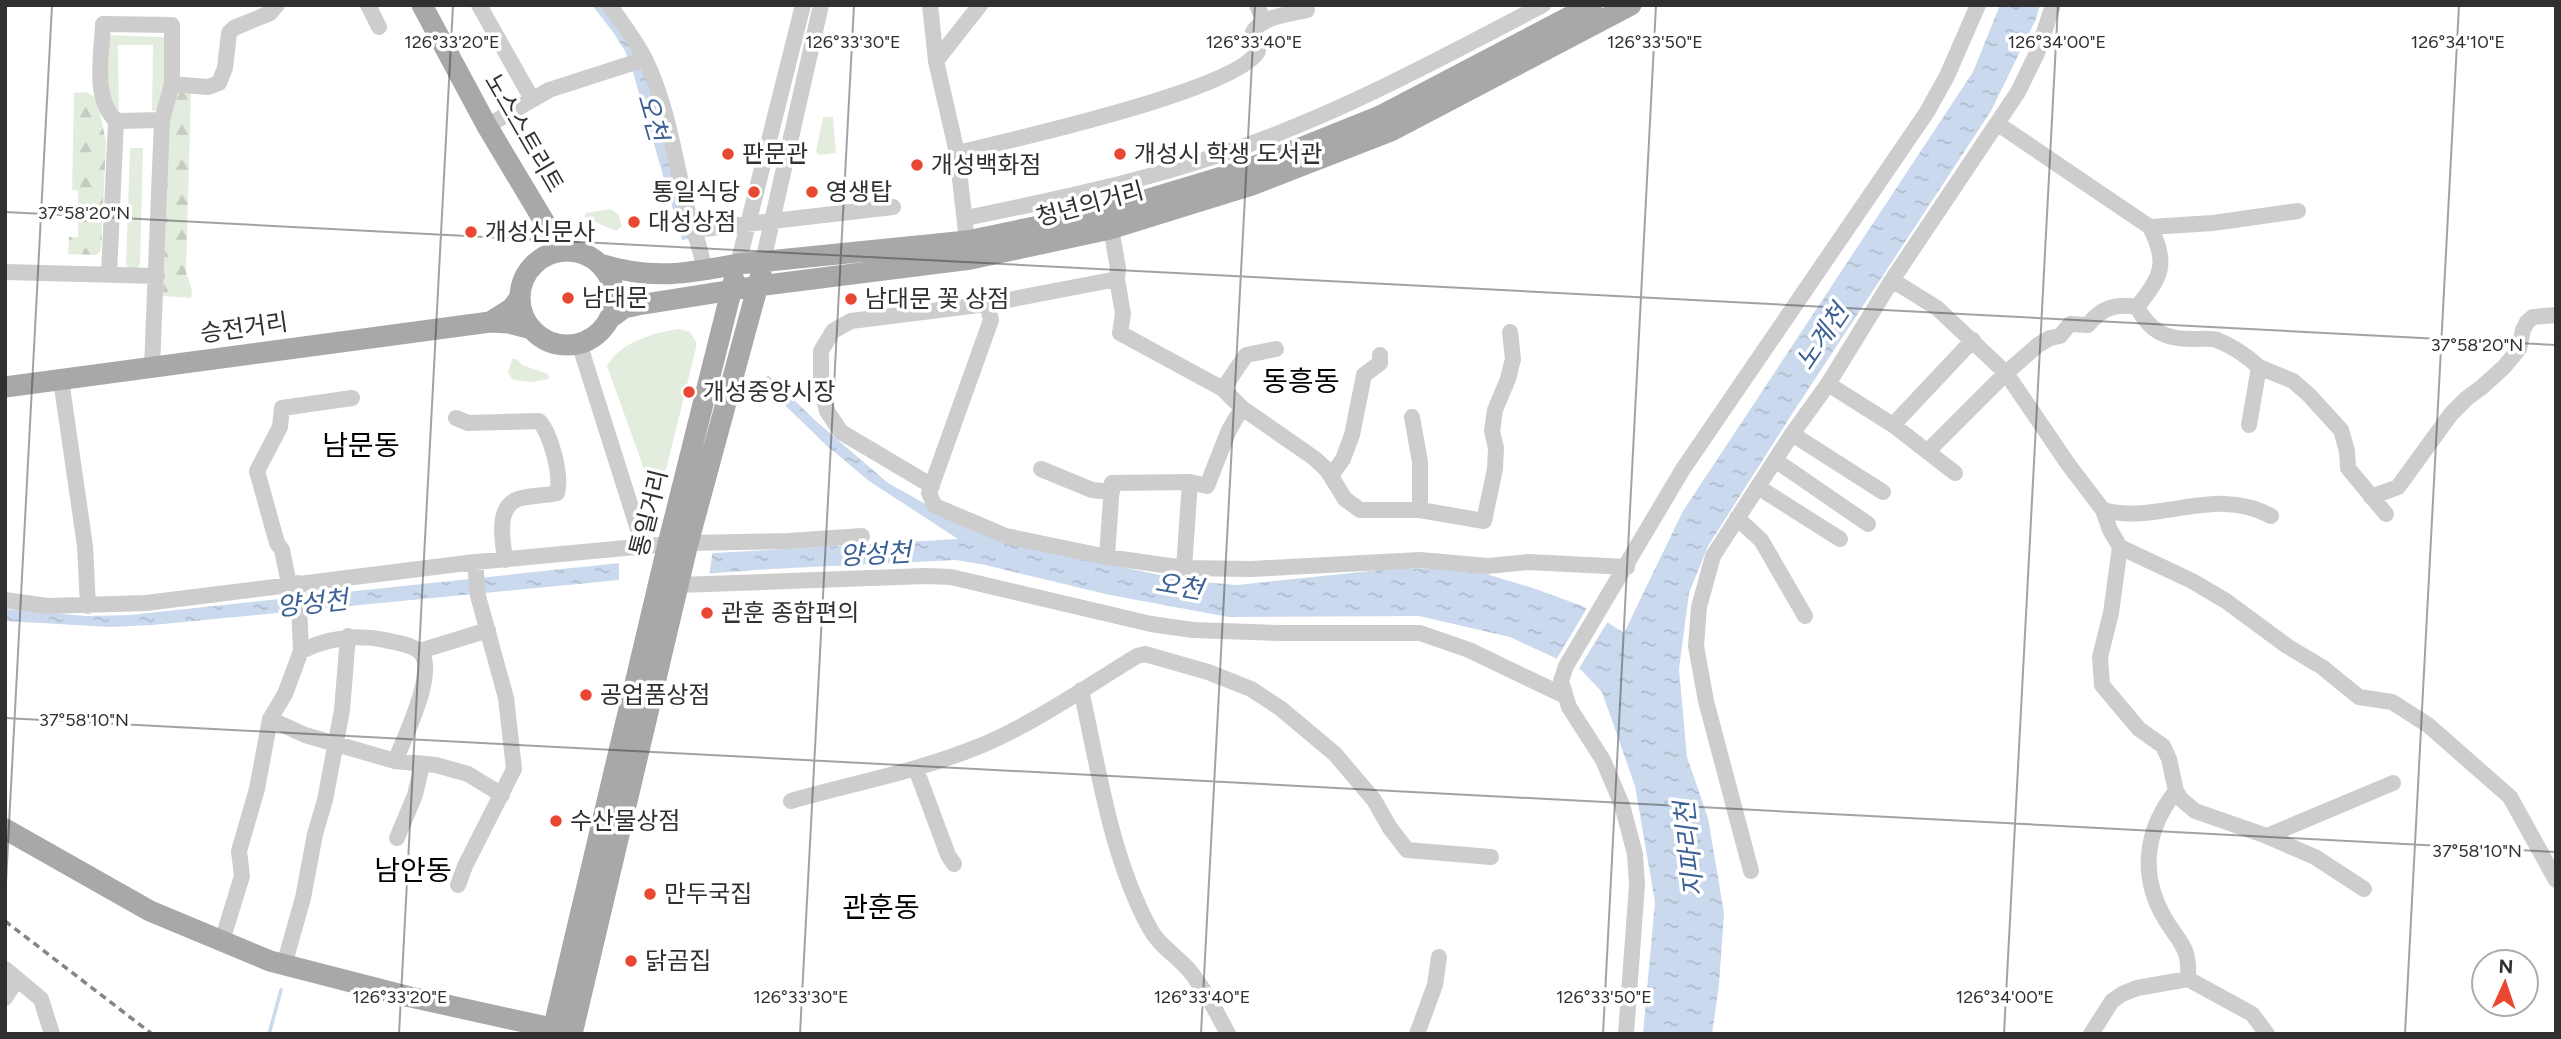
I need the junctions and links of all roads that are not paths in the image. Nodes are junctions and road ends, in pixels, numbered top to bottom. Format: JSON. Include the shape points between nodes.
{"nodes":[{"id":1,"x":277,"y":5,"type":"edge"},
{"id":2,"x":368,"y":5,"type":"edge"},
{"id":3,"x":422,"y":5,"type":"edge"},
{"id":4,"x":479,"y":5,"type":"edge"},
{"id":5,"x":609,"y":5,"type":"edge"},
{"id":6,"x":803,"y":5,"type":"edge"},
{"id":7,"x":821,"y":5,"type":"edge"},
{"id":8,"x":930,"y":5,"type":"edge"},
{"id":9,"x":1257,"y":5,"type":"edge"},
{"id":10,"x":1543,"y":5,"type":"edge"},
{"id":11,"x":1592,"y":5,"type":"edge"},
{"id":12,"x":1631,"y":5,"type":"edge"},
{"id":13,"x":1978,"y":5,"type":"edge"},
{"id":14,"x":2053,"y":5,"type":"edge"},
{"id":15,"x":974,"y":8,"type":"edge"},
{"id":16,"x":1307,"y":10,"type":"dead end"},
{"id":17,"x":1264,"y":22,"type":"junction"},
{"id":18,"x":379,"y":27,"type":"dead end"},
{"id":19,"x":936,"y":61,"type":"junction"},
{"id":20,"x":638,"y":62,"type":"junction"},
{"id":21,"x":172,"y":84,"type":"junction"},
{"id":22,"x":532,"y":99,"type":"junction"},
{"id":23,"x":162,"y":120,"type":"junction"},
{"id":24,"x":116,"y":121,"type":"junction"},
{"id":25,"x":1997,"y":124,"type":"junction"},
{"id":26,"x":487,"y":126,"type":"junction"},
{"id":27,"x":957,"y":153,"type":"junction"},
{"id":28,"x":893,"y":206,"type":"dead end"},
{"id":29,"x":2298,"y":211,"type":"dead end"},
{"id":30,"x":965,"y":218,"type":"junction"},
{"id":31,"x":772,"y":221,"type":"junction"},
{"id":32,"x":748,"y":224,"type":"junction"},
{"id":33,"x":2150,"y":227,"type":"junction"},
{"id":34,"x":1111,"y":228,"type":"junction"},
{"id":35,"x":695,"y":230,"type":"junction"},
{"id":36,"x":967,"y":240,"type":"junction"},
{"id":37,"x":559,"y":252,"type":"junction"},
{"id":38,"x":763,"y":261,"type":"junction"},
{"id":39,"x":600,"y":264,"type":"junction"},
{"id":40,"x":738,"y":264,"type":"junction"},
{"id":41,"x":704,"y":271,"type":"junction"},
{"id":42,"x":5,"y":272,"type":"edge"},
{"id":43,"x":109,"y":275,"type":"junction"},
{"id":44,"x":157,"y":276,"type":"junction"},
{"id":45,"x":1117,"y":279,"type":"junction"},
{"id":46,"x":1892,"y":280,"type":"junction"},
{"id":47,"x":758,"y":286,"type":"junction"},
{"id":48,"x":732,"y":290,"type":"junction"},
{"id":49,"x":520,"y":297,"type":"junction"},
{"id":50,"x":987,"y":304,"type":"junction"},
{"id":51,"x":2137,"y":307,"type":"junction"},
{"id":52,"x":2556,"y":315,"type":"edge"},
{"id":53,"x":609,"y":319,"type":"junction"},
{"id":54,"x":490,"y":322,"type":"junction"},
{"id":55,"x":532,"y":329,"type":"junction"},
{"id":56,"x":1510,"y":332,"type":"dead end"},
{"id":57,"x":1973,"y":341,"type":"junction"},
{"id":58,"x":579,"y":343,"type":"junction"},
{"id":59,"x":1276,"y":349,"type":"dead end"},
{"id":60,"x":1380,"y":355,"type":"dead end"},
{"id":61,"x":152,"y":367,"type":"junction"},
{"id":62,"x":2259,"y":367,"type":"junction"},
{"id":63,"x":2006,"y":373,"type":"junction"},
{"id":64,"x":61,"y":380,"type":"junction"},
{"id":65,"x":1828,"y":384,"type":"junction"},
{"id":66,"x":5,"y":387,"type":"edge"},
{"id":67,"x":1223,"y":388,"type":"junction"},
{"id":68,"x":352,"y":398,"type":"dead end"},
{"id":69,"x":1242,"y":408,"type":"junction"},
{"id":70,"x":1412,"y":417,"type":"dead end"},
{"id":71,"x":456,"y":418,"type":"dead end"},
{"id":72,"x":1893,"y":425,"type":"junction"},
{"id":73,"x":2249,"y":425,"type":"dead end"},
{"id":74,"x":1792,"y":434,"type":"junction"},
{"id":75,"x":1928,"y":451,"type":"junction"},
{"id":76,"x":1775,"y":460,"type":"junction"},
{"id":77,"x":1041,"y":469,"type":"dead end"},
{"id":78,"x":1955,"y":473,"type":"dead end"},
{"id":79,"x":1331,"y":476,"type":"junction"},
{"id":80,"x":1190,"y":482,"type":"junction"},
{"id":81,"x":932,"y":486,"type":"junction"},
{"id":82,"x":1758,"y":487,"type":"junction"},
{"id":83,"x":1112,"y":492,"type":"junction"},
{"id":84,"x":1883,"y":492,"type":"dead end"},
{"id":85,"x":2371,"y":497,"type":"junction"},
{"id":86,"x":1420,"y":510,"type":"junction"},
{"id":87,"x":2103,"y":510,"type":"junction"},
{"id":88,"x":1738,"y":511,"type":"junction"},
{"id":89,"x":2386,"y":514,"type":"dead end"},
{"id":90,"x":2271,"y":516,"type":"dead end"},
{"id":91,"x":1868,"y":524,"type":"dead end"},
{"id":92,"x":862,"y":536,"type":"dead end"},
{"id":93,"x":1840,"y":539,"type":"dead end"},
{"id":94,"x":678,"y":543,"type":"junction"},
{"id":95,"x":643,"y":545,"type":"junction"},
{"id":96,"x":2120,"y":547,"type":"junction"},
{"id":97,"x":1107,"y":557,"type":"junction"},
{"id":98,"x":505,"y":560,"type":"junction"},
{"id":99,"x":476,"y":568,"type":"junction"},
{"id":100,"x":1184,"y":568,"type":"junction"},
{"id":101,"x":1627,"y":568,"type":"junction"},
{"id":102,"x":679,"y":584,"type":"junction"},
{"id":103,"x":295,"y":585,"type":"junction"},
{"id":104,"x":5,"y":600,"type":"edge"},
{"id":105,"x":88,"y":606,"type":"junction"},
{"id":106,"x":1805,"y":616,"type":"dead end"},
{"id":107,"x":1151,"y":624,"type":"junction"},
{"id":108,"x":488,"y":630,"type":"junction"},
{"id":109,"x":348,"y":636,"type":"junction"},
{"id":110,"x":301,"y":651,"type":"junction"},
{"id":111,"x":420,"y":651,"type":"junction"},
{"id":112,"x":1145,"y":654,"type":"junction"},
{"id":113,"x":1081,"y":690,"type":"junction"},
{"id":114,"x":1565,"y":696,"type":"junction"},
{"id":115,"x":270,"y":719,"type":"junction"},
{"id":116,"x":336,"y":743,"type":"junction"},
{"id":117,"x":395,"y":761,"type":"junction"},
{"id":118,"x":422,"y":765,"type":"junction"},
{"id":119,"x":916,"y":769,"type":"junction"},
{"id":120,"x":2393,"y":783,"type":"dead end"},
{"id":121,"x":2176,"y":791,"type":"junction"},
{"id":122,"x":502,"y":795,"type":"junction"},
{"id":123,"x":791,"y":801,"type":"dead end"},
{"id":124,"x":5,"y":829,"type":"edge"},
{"id":125,"x":2267,"y":836,"type":"junction"},
{"id":126,"x":397,"y":838,"type":"dead end"},
{"id":127,"x":1491,"y":857,"type":"dead end"},
{"id":128,"x":954,"y":864,"type":"dead end"},
{"id":129,"x":1751,"y":871,"type":"dead end"},
{"id":130,"x":2556,"y":880,"type":"edge"},
{"id":131,"x":458,"y":885,"type":"dead end"},
{"id":132,"x":2364,"y":889,"type":"dead end"},
{"id":133,"x":222,"y":941,"type":"junction"},
{"id":134,"x":1439,"y":957,"type":"dead end"},
{"id":135,"x":284,"y":965,"type":"junction"},
{"id":136,"x":11,"y":974,"type":"edge"},
{"id":137,"x":2188,"y":979,"type":"junction"},
{"id":138,"x":5,"y":998,"type":"edge"},
{"id":139,"x":565,"y":1032,"type":"edge"},
{"id":140,"x":52,"y":1034,"type":"edge"},
{"id":141,"x":1228,"y":1034,"type":"edge"},
{"id":142,"x":1417,"y":1034,"type":"edge"},
{"id":143,"x":1626,"y":1034,"type":"edge"},
{"id":144,"x":2091,"y":1034,"type":"edge"},
{"id":145,"x":2267,"y":1034,"type":"edge"}],
"edges":[{"from":1,"to":21,"type":"street","via":[[229,33],[219,83],[208,87]]},
{"from":2,"to":18,"type":"street"},
{"from":3,"to":26,"type":"main road","name":"노스스트리트"},
{"from":4,"to":22,"type":"street"},
{"from":5,"to":20,"type":"street","via":[[626,28]]},
{"from":6,"to":32,"type":"street","name":"통일거리"},
{"from":7,"to":31,"type":"street","name":"통일거리"},
{"from":8,"to":19,"type":"street"},
{"from":9,"to":17,"type":"street"},
{"from":10,"to":30,"type":"street","via":[[1367,96],[1239,148],[1092,193]]},
{"from":11,"to":36,"type":"main road","name":"청년의거리","via":[[1380,116],[1245,170],[1102,213]]},
{"from":12,"to":34,"type":"main road","name":"청년의거리","via":[[1391,131],[1252,185]]},
{"from":13,"to":101,"type":"street","via":[[1927,112]]},
{"from":14,"to":25,"type":"street","via":[[2027,74]]},
{"from":15,"to":19,"type":"street"},
{"from":16,"to":17,"type":"street"},
{"from":17,"to":27,"type":"street","via":[[1253,32],[1258,51],[1227,73],[1127,110]]},
{"from":19,"to":27,"type":"street"},
{"from":20,"to":22,"type":"street"},
{"from":20,"to":35,"type":"street","via":[[662,103]]},
{"from":21,"to":23,"type":"street"},
{"from":21,"to":24,"type":"street","via":[[172,25],[103,24],[100,89],[108,113]]},
{"from":22,"to":26,"type":"street"},
{"from":23,"to":24,"type":"street"},
{"from":23,"to":44,"type":"street"},
{"from":24,"to":43,"type":"street"},
{"from":25,"to":33,"type":"street"},
{"from":25,"to":46,"type":"street"},
{"from":26,"to":37,"type":"main road","name":"노스스트리트"},
{"from":27,"to":30,"type":"street"},
{"from":28,"to":31,"type":"street"},
{"from":29,"to":33,"type":"street"},
{"from":30,"to":36,"type":"street"},
{"from":31,"to":32,"type":"street"},
{"from":31,"to":38,"type":"street","name":"통일거리"},
{"from":32,"to":35,"type":"street"},
{"from":32,"to":40,"type":"street","name":"통일거리"},
{"from":33,"to":51,"type":"street","via":[[2163,266]]},
{"from":34,"to":45,"type":"street"},
{"from":34,"to":47,"type":"main road","name":"청년의거리","via":[[971,259]]},
{"from":35,"to":41,"type":"street"},
{"from":36,"to":38,"type":"main road","name":"청년의거리"},
{"from":37,"to":39,"type":"main road","via":[[573,251]]},
{"from":37,"to":49,"type":"main road","via":[[546,256],[527,273]]},
{"from":38,"to":40,"type":"main road","name":"청년의거리"},
{"from":38,"to":47,"type":"main road","name":"통일거리"},
{"from":39,"to":41,"type":"main road","name":"청년의거리","via":[[644,275]]},
{"from":39,"to":53,"type":"main road","via":[[612,284]]},
{"from":40,"to":41,"type":"main road","name":"청년의거리"},
{"from":40,"to":48,"type":"main road","name":"통일거리"},
{"from":42,"to":43,"type":"street"},
{"from":43,"to":44,"type":"street"},
{"from":44,"to":61,"type":"street"},
{"from":45,"to":50,"type":"street"},
{"from":45,"to":67,"type":"street","via":[[1120,333]]},
{"from":46,"to":57,"type":"street","via":[[1937,308]]},
{"from":46,"to":65,"type":"street"},
{"from":47,"to":48,"type":"main road","name":"청년의거리"},
{"from":47,"to":94,"type":"main road","name":"통일거리"},
{"from":48,"to":53,"type":"main road","name":"청년의거리","via":[[638,305]]},
{"from":48,"to":94,"type":"main road","name":"통일거리"},
{"from":49,"to":54,"type":"main road"},
{"from":49,"to":55,"type":"main road"},
{"from":50,"to":81,"type":"street","via":[[990,320]]},
{"from":50,"to":81,"type":"street","via":[[851,321],[833,331],[821,351],[821,388],[827,411],[841,432]]},
{"from":51,"to":62,"type":"street","via":[[2145,323],[2161,334],[2184,340],[2214,339]]},
{"from":51,"to":63,"type":"street","via":[[2111,306],[2088,325],[2070,324]]},
{"from":52,"to":85,"type":"street","via":[[2527,322],[2519,349],[2451,414],[2398,487]]},
{"from":53,"to":58,"type":"main road","via":[[602,330]]},
{"from":54,"to":55,"type":"main road"},
{"from":54,"to":61,"type":"main road","name":"승전거리"},
{"from":55,"to":58,"type":"main road","via":[[553,343]]},
{"from":56,"to":86,"type":"street","via":[[1513,359],[1495,410],[1495,469],[1484,521]]},
{"from":57,"to":63,"type":"street"},
{"from":57,"to":72,"type":"street"},
{"from":58,"to":95,"type":"street"},
{"from":59,"to":67,"type":"street","via":[[1246,355]]},
{"from":60,"to":79,"type":"street","via":[[1380,363],[1364,375],[1348,447]]},
{"from":61,"to":64,"type":"main road","name":"승전거리"},
{"from":62,"to":73,"type":"street"},
{"from":62,"to":85,"type":"street","via":[[2293,381],[2341,430],[2348,468]]},
{"from":63,"to":75,"type":"street"},
{"from":63,"to":87,"type":"street"},
{"from":64,"to":66,"type":"main road","name":"승전거리"},
{"from":64,"to":105,"type":"street","via":[[85,546]]},
{"from":65,"to":72,"type":"street"},
{"from":65,"to":74,"type":"street"},
{"from":67,"to":69,"type":"street"},
{"from":68,"to":103,"type":"street","via":[[282,408],[280,427],[257,471],[277,543]]},
{"from":69,"to":79,"type":"street","via":[[1314,458]]},
{"from":69,"to":80,"type":"street","via":[[1207,486]]},
{"from":70,"to":86,"type":"street","via":[[1420,462]]},
{"from":71,"to":98,"type":"street","via":[[468,423],[539,421],[547,429],[560,483],[557,493],[517,500],[507,511],[501,523]]},
{"from":72,"to":75,"type":"street"},
{"from":74,"to":76,"type":"street"},
{"from":74,"to":84,"type":"street"},
{"from":75,"to":78,"type":"street"},
{"from":76,"to":82,"type":"street"},
{"from":76,"to":91,"type":"street"},
{"from":77,"to":83,"type":"street","via":[[1092,490]]},
{"from":79,"to":86,"type":"street","via":[[1345,499],[1360,510]]},
{"from":80,"to":83,"type":"street","via":[[1112,483]]},
{"from":80,"to":100,"type":"street"},
{"from":81,"to":97,"type":"street","via":[[929,493],[935,506],[1006,536]]},
{"from":82,"to":88,"type":"street"},
{"from":82,"to":93,"type":"street"},
{"from":83,"to":97,"type":"street"},
{"from":85,"to":89,"type":"street"},
{"from":87,"to":90,"type":"street","via":[[2152,511],[2212,503],[2255,507]]},
{"from":87,"to":96,"type":"street"},
{"from":88,"to":106,"type":"street","via":[[1761,540]]},
{"from":88,"to":129,"type":"street","via":[[1704,583],[1696,646]]},
{"from":92,"to":94,"type":"street"},
{"from":94,"to":95,"type":"street"},
{"from":94,"to":102,"type":"main road","name":"통일거리"},
{"from":94,"to":139,"type":"main road","name":"통일거리"},
{"from":95,"to":98,"type":"street"},
{"from":96,"to":121,"type":"street","via":[[2100,657],[2102,685],[2139,729],[2163,746]]},
{"from":96,"to":130,"type":"street","via":[[2227,601],[2359,697],[2392,702],[2428,725],[2510,797]]},
{"from":97,"to":100,"type":"street"},
{"from":98,"to":99,"type":"street"},
{"from":99,"to":103,"type":"street"},
{"from":99,"to":108,"type":"street"},
{"from":100,"to":101,"type":"street","via":[[1420,560]]},
{"from":101,"to":114,"type":"street","via":[[1566,666],[1561,681]]},
{"from":102,"to":107,"type":"street","via":[[951,577]]},
{"from":102,"to":139,"type":"main road","name":"통일거리"},
{"from":103,"to":105,"type":"street"},
{"from":103,"to":110,"type":"street"},
{"from":104,"to":105,"type":"street"},
{"from":107,"to":112,"type":"street"},
{"from":107,"to":114,"type":"street","via":[[1268,633],[1420,633],[1469,650]]},
{"from":108,"to":111,"type":"street"},
{"from":108,"to":122,"type":"street","via":[[506,698],[514,769]]},
{"from":109,"to":110,"type":"street"},
{"from":109,"to":111,"type":"street"},
{"from":109,"to":116,"type":"street"},
{"from":110,"to":115,"type":"street"},
{"from":111,"to":117,"type":"street","via":[[423,691]]},
{"from":112,"to":113,"type":"street"},
{"from":112,"to":127,"type":"street","via":[[1241,685],[1280,708],[1335,754],[1374,800],[1407,850]]},
{"from":113,"to":119,"type":"street","via":[[980,746]]},
{"from":113,"to":141,"type":"street","via":[[1111,831],[1132,889],[1155,937],[1206,992]]},
{"from":114,"to":143,"type":"street","via":[[1603,760],[1635,854],[1637,885]]},
{"from":115,"to":116,"type":"street"},
{"from":115,"to":133,"type":"street","via":[[239,852],[242,876]]},
{"from":116,"to":117,"type":"street"},
{"from":116,"to":135,"type":"street"},
{"from":117,"to":118,"type":"street"},
{"from":118,"to":122,"type":"street","via":[[468,774]]},
{"from":118,"to":126,"type":"street"},
{"from":119,"to":123,"type":"street"},
{"from":119,"to":128,"type":"street"},
{"from":120,"to":125,"type":"street"},
{"from":121,"to":125,"type":"street","via":[[2195,811]]},
{"from":121,"to":137,"type":"street","via":[[2155,824],[2148,846],[2148,870],[2158,905],[2184,946]]},
{"from":122,"to":131,"type":"street"},
{"from":124,"to":133,"type":"main road","via":[[150,911]]},
{"from":125,"to":132,"type":"street","via":[[2326,863]]},
{"from":133,"to":135,"type":"main road"},
{"from":134,"to":142,"type":"street","via":[[1435,985]]},
{"from":135,"to":139,"type":"main road"},
{"from":136,"to":138,"type":"street"},
{"from":136,"to":140,"type":"street","via":[[41,999]]},
{"from":137,"to":144,"type":"street","via":[[2122,994],[2112,1001]]},
{"from":137,"to":145,"type":"street","via":[[2252,1014]]}]}
